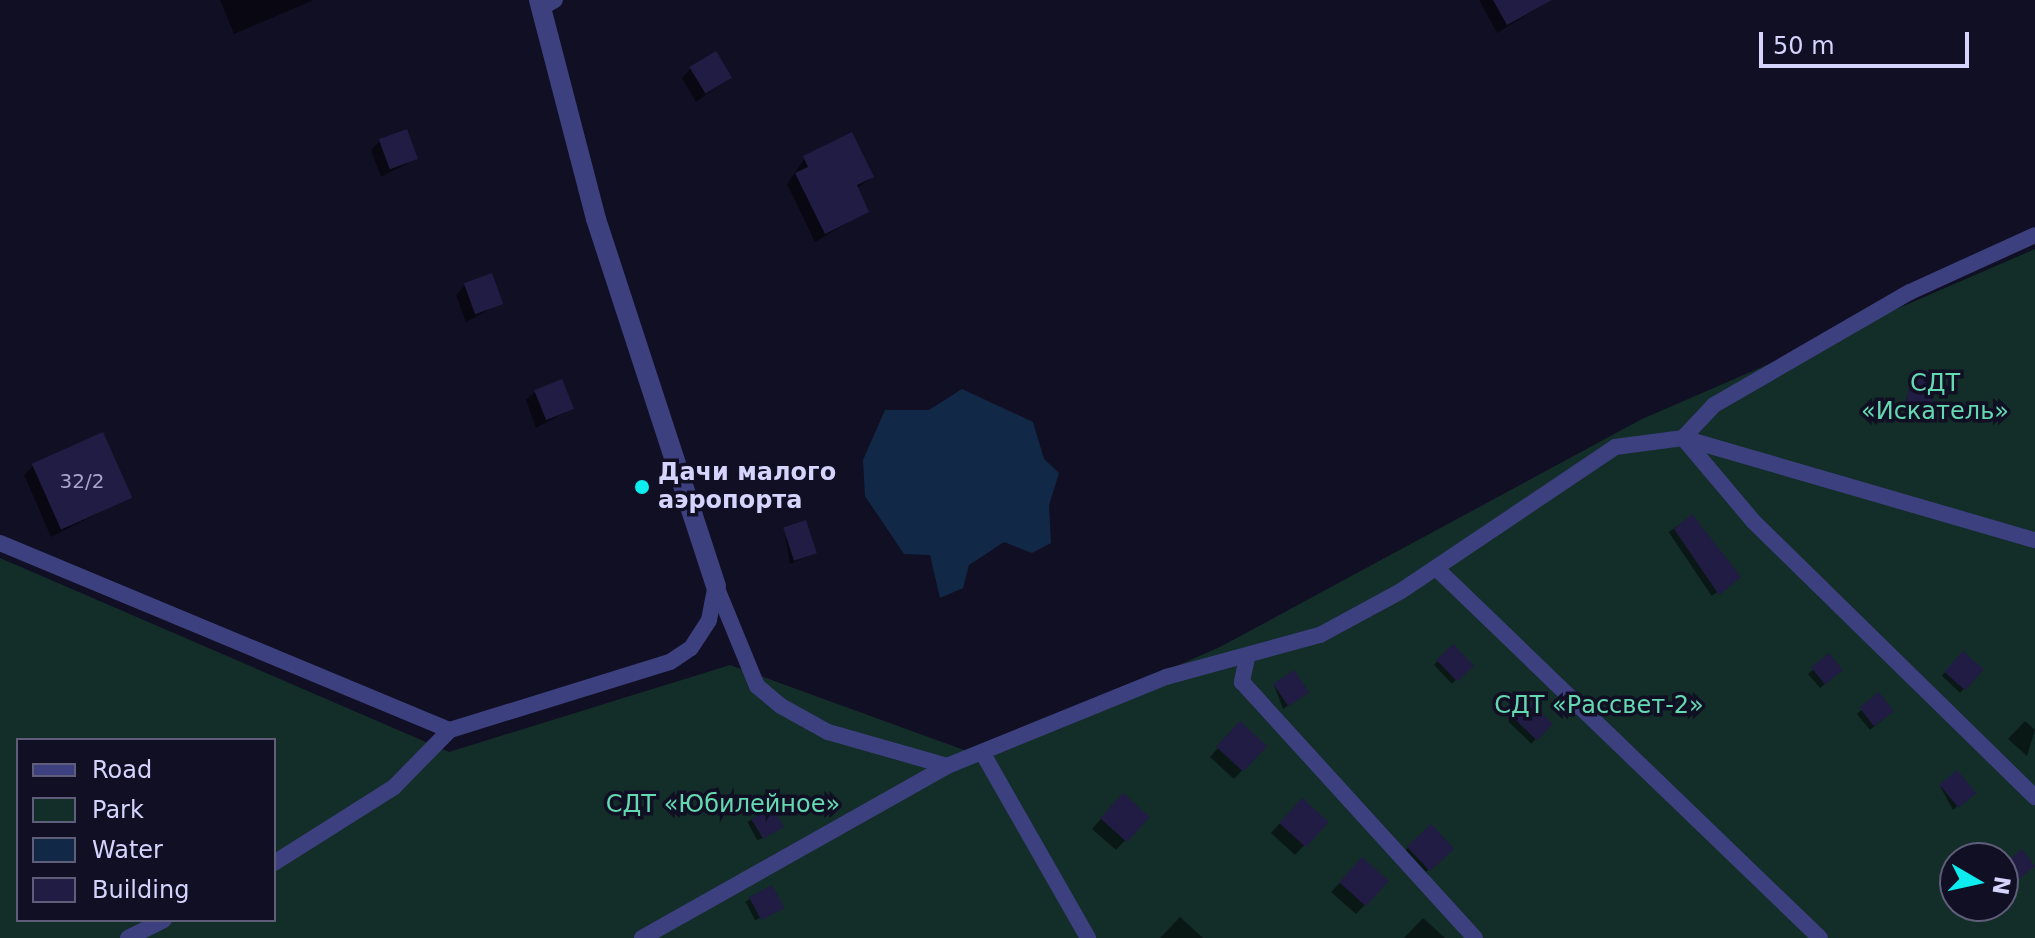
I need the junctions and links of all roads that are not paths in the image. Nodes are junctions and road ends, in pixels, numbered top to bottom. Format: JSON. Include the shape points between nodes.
{"nodes":[{"id":1,"x":545,"y":3,"type":"edge"},
{"id":2,"x":2035,"y":235,"type":"edge"},
{"id":3,"x":1683,"y":438,"type":"junction"},
{"id":4,"x":2035,"y":540,"type":"edge"},
{"id":5,"x":0,"y":543,"type":"edge"},
{"id":6,"x":1436,"y":568,"type":"junction"},
{"id":7,"x":716,"y":586,"type":"junction"},
{"id":8,"x":1247,"y":658,"type":"junction"},
{"id":9,"x":450,"y":730,"type":"junction"},
{"id":10,"x":982,"y":752,"type":"junction"},
{"id":11,"x":947,"y":766,"type":"junction"},
{"id":12,"x":2035,"y":797,"type":"edge"},
{"id":13,"x":276,"y":862,"type":"edge"},
{"id":14,"x":160,"y":922,"type":"edge"},
{"id":15,"x":128,"y":938,"type":"edge"},
{"id":16,"x":642,"y":938,"type":"edge"},
{"id":17,"x":1088,"y":938,"type":"edge"},
{"id":18,"x":1475,"y":938,"type":"edge"},
{"id":19,"x":1820,"y":938,"type":"edge"}],
"edges":[{"from":1,"to":7,"type":"street","via":[[596,219]]},
{"from":2,"to":3,"type":"lane","via":[[1910,292],[1714,405]]},
{"from":3,"to":4,"type":"lane"},
{"from":3,"to":6,"type":"lane","via":[[1615,447]]},
{"from":3,"to":12,"type":"lane","via":[[1753,521]]},
{"from":5,"to":9,"type":"lane"},
{"from":6,"to":8,"type":"lane","via":[[1320,635]]},
{"from":6,"to":19,"type":"lane"},
{"from":7,"to":9,"type":"lane","via":[[709,620],[691,648],[670,662]]},
{"from":7,"to":11,"type":"lane","via":[[757,686],[781,706],[840,737]]},
{"from":8,"to":10,"type":"lane","via":[[1166,677]]},
{"from":8,"to":18,"type":"lane","via":[[1242,682]]},
{"from":9,"to":13,"type":"lane","via":[[394,787]]},
{"from":10,"to":11,"type":"lane"},
{"from":10,"to":17,"type":"lane"},
{"from":11,"to":16,"type":"lane"},
{"from":14,"to":15,"type":"lane"}]}
